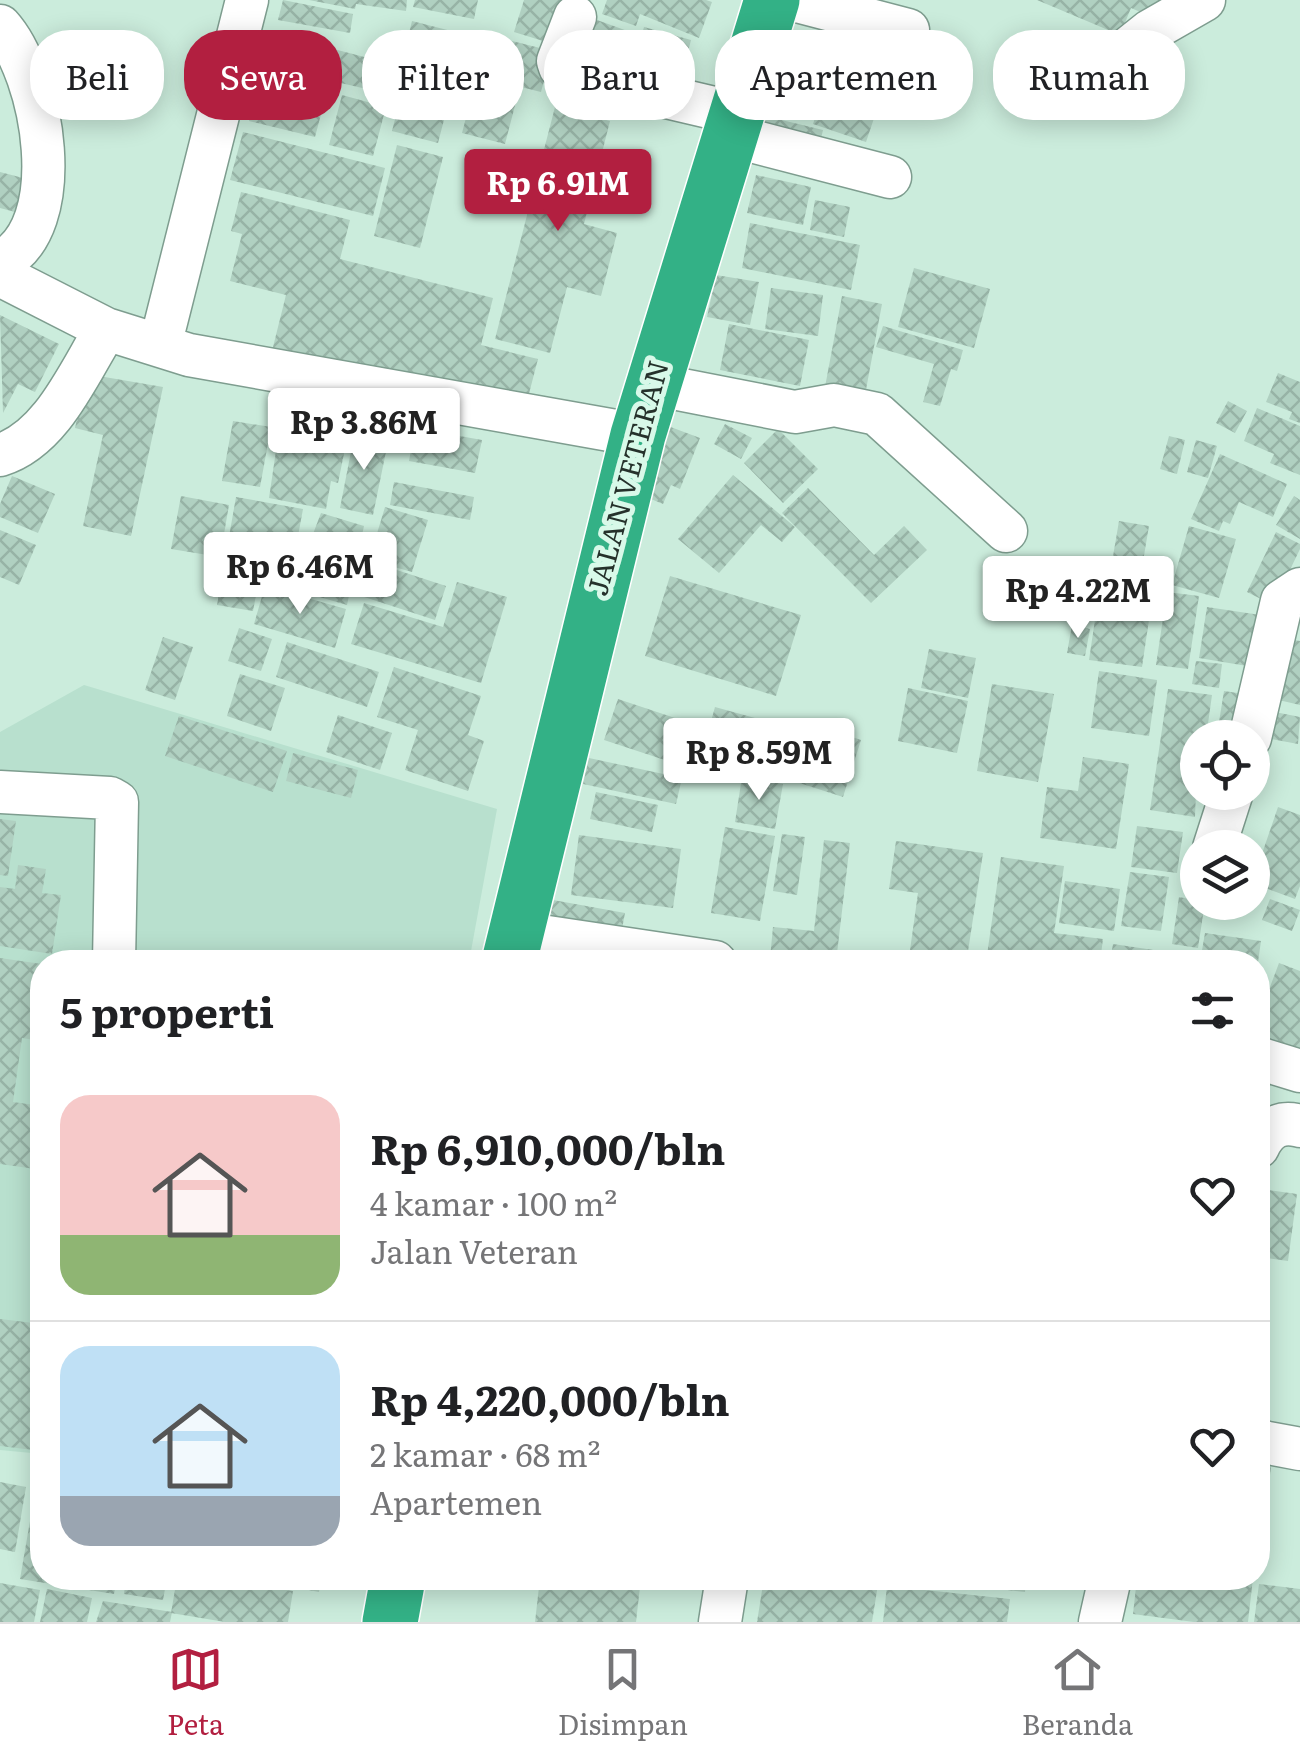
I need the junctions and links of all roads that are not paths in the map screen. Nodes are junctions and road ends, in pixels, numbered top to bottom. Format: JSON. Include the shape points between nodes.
{"nodes":[{"id":1,"x":247,"y":0,"type":"edge"},
{"id":2,"x":772,"y":0,"type":"edge"},
{"id":3,"x":793,"y":0,"type":"edge"},
{"id":4,"x":1204,"y":0,"type":"edge"},
{"id":5,"x":575,"y":17,"type":"dead end"},
{"id":6,"x":0,"y":26,"type":"edge"},
{"id":7,"x":908,"y":30,"type":"dead end"},
{"id":8,"x":1152,"y":30,"type":"edge"},
{"id":9,"x":732,"y":124,"type":"junction"},
{"id":10,"x":890,"y":176,"type":"dead end"},
{"id":11,"x":0,"y":262,"type":"edge"},
{"id":12,"x":0,"y":275,"type":"edge"},
{"id":13,"x":106,"y":329,"type":"junction"},
{"id":14,"x":160,"y":346,"type":"junction"},
{"id":15,"x":652,"y":384,"type":"junction"},
{"id":16,"x":638,"y":435,"type":"junction"},
{"id":17,"x":0,"y":455,"type":"edge"},
{"id":18,"x":1006,"y":531,"type":"dead end"},
{"id":19,"x":1300,"y":589,"type":"edge"},
{"id":20,"x":1254,"y":720,"type":"edge"},
{"id":21,"x":0,"y":792,"type":"edge"},
{"id":22,"x":512,"y":947,"type":"edge"},
{"id":23,"x":114,"y":950,"type":"edge"},
{"id":24,"x":553,"y":950,"type":"edge"},
{"id":25,"x":1270,"y":1062,"type":"edge"},
{"id":26,"x":1300,"y":1072,"type":"edge"},
{"id":27,"x":1300,"y":1126,"type":"edge"},
{"id":28,"x":1270,"y":1130,"type":"edge"},
{"id":29,"x":1270,"y":1443,"type":"edge"},
{"id":30,"x":1300,"y":1449,"type":"edge"},
{"id":31,"x":396,"y":1590,"type":"edge"},
{"id":32,"x":724,"y":1590,"type":"edge"},
{"id":33,"x":1107,"y":1590,"type":"edge"},
{"id":34,"x":390,"y":1622,"type":"edge"},
{"id":35,"x":720,"y":1622,"type":"edge"},
{"id":36,"x":1100,"y":1622,"type":"edge"}],
"edges":[{"from":1,"to":14,"type":"street"},
{"from":2,"to":9,"type":"highway","name":"JALAN VETERAN"},
{"from":3,"to":7,"type":"street"},
{"from":4,"to":8,"type":"street"},
{"from":5,"to":9,"type":"street","via":[[560,67]]},
{"from":6,"to":11,"type":"street","via":[[32,83],[42,170],[35,225]]},
{"from":9,"to":10,"type":"street"},
{"from":9,"to":15,"type":"highway","name":"JALAN VETERAN"},
{"from":12,"to":13,"type":"street"},
{"from":13,"to":14,"type":"street"},
{"from":13,"to":17,"type":"street","via":[[44,428]]},
{"from":14,"to":16,"type":"street"},
{"from":15,"to":16,"type":"highway","name":"JALAN VETERAN"},
{"from":15,"to":18,"type":"street","via":[[796,412],[834,405],[877,414]]},
{"from":16,"to":22,"type":"highway","name":"JALAN VETERAN"},
{"from":19,"to":20,"type":"street","via":[[1282,601]]},
{"from":21,"to":23,"type":"street","via":[[117,802]]},
{"from":22,"to":24,"type":"street"},
{"from":25,"to":26,"type":"street"},
{"from":27,"to":28,"type":"street"},
{"from":29,"to":30,"type":"street"},
{"from":31,"to":34,"type":"highway"},
{"from":32,"to":35,"type":"street"},
{"from":33,"to":36,"type":"street"}]}
